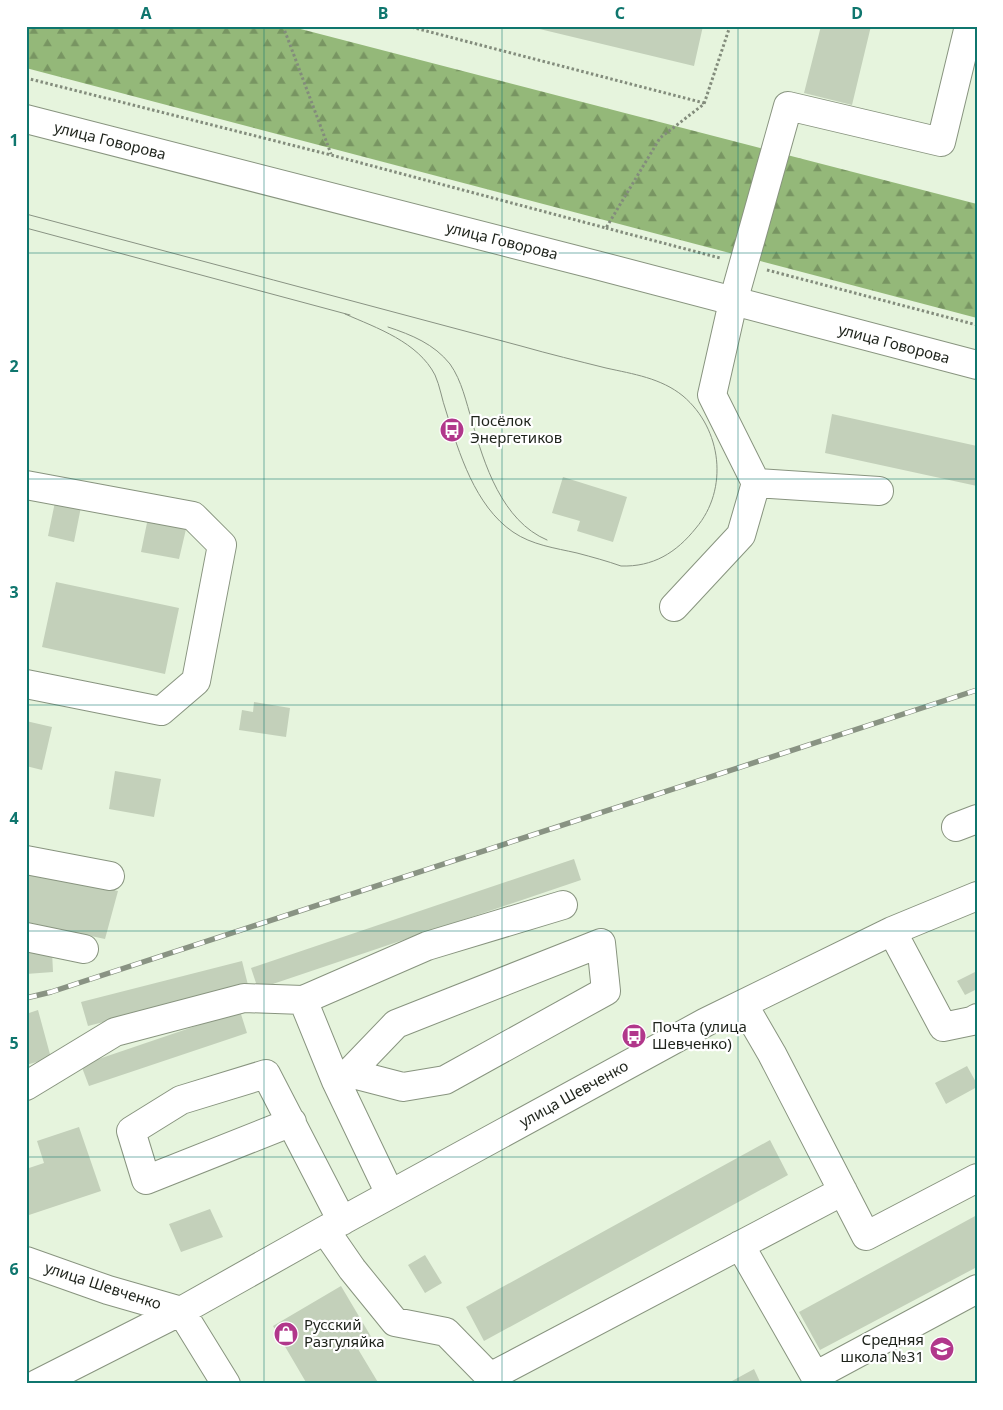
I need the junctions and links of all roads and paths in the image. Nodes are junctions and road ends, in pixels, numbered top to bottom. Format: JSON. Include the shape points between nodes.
{"nodes":[{"id":1,"x":31,"y":26,"type":"edge"},
{"id":2,"x":283,"y":26,"type":"edge"},
{"id":3,"x":407,"y":26,"type":"edge"},
{"id":4,"x":730,"y":26,"type":"edge"},
{"id":5,"x":969,"y":26,"type":"edge"},
{"id":6,"x":26,"y":28,"type":"edge"},
{"id":7,"x":26,"y":78,"type":"edge"},
{"id":8,"x":704,"y":104,"type":"junction"},
{"id":9,"x":26,"y":119,"type":"edge"},
{"id":10,"x":331,"y":155,"type":"junction"},
{"id":11,"x":606,"y":228,"type":"junction"},
{"id":12,"x":743,"y":264,"type":"junction"},
{"id":13,"x":732,"y":302,"type":"junction"},
{"id":14,"x":977,"y":325,"type":"edge"},
{"id":15,"x":977,"y":366,"type":"edge"},
{"id":16,"x":756,"y":483,"type":"junction"},
{"id":17,"x":26,"y":485,"type":"edge"},
{"id":18,"x":879,"y":491,"type":"dead end"},
{"id":19,"x":674,"y":607,"type":"dead end"},
{"id":20,"x":26,"y":684,"type":"edge"},
{"id":21,"x":26,"y":860,"type":"edge"},
{"id":22,"x":110,"y":876,"type":"dead end"},
{"id":23,"x":977,"y":896,"type":"edge"},
{"id":24,"x":563,"y":905,"type":"dead end"},
{"id":25,"x":892,"y":931,"type":"junction"},
{"id":26,"x":26,"y":937,"type":"edge"},
{"id":27,"x":84,"y":949,"type":"dead end"},
{"id":28,"x":303,"y":1000,"type":"junction"},
{"id":29,"x":744,"y":1004,"type":"junction"},
{"id":30,"x":975,"y":1023,"type":"edge"},
{"id":31,"x":343,"y":1077,"type":"junction"},
{"id":32,"x":26,"y":1086,"type":"edge"},
{"id":33,"x":292,"y":1122,"type":"junction"},
{"id":34,"x":977,"y":1178,"type":"edge"},
{"id":35,"x":843,"y":1191,"type":"junction"},
{"id":36,"x":390,"y":1194,"type":"junction"},
{"id":37,"x":334,"y":1225,"type":"junction"},
{"id":38,"x":740,"y":1245,"type":"junction"},
{"id":39,"x":26,"y":1261,"type":"edge"},
{"id":40,"x":977,"y":1289,"type":"edge"},
{"id":41,"x":181,"y":1311,"type":"junction"},
{"id":42,"x":492,"y":1380,"type":"edge"},
{"id":43,"x":816,"y":1380,"type":"edge"},
{"id":44,"x":37,"y":1384,"type":"edge"},
{"id":45,"x":226,"y":1384,"type":"edge"}],
"edges":[{"from":1,"to":6,"type":"path"},
{"from":2,"to":10,"type":"path"},
{"from":3,"to":8,"type":"path"},
{"from":4,"to":8,"type":"path"},
{"from":5,"to":12,"type":"street","via":[[941,142],[788,106]]},
{"from":7,"to":10,"type":"path"},
{"from":8,"to":11,"type":"path","via":[[660,138]]},
{"from":9,"to":13,"type":"street","name":"улица Говорова"},
{"from":10,"to":11,"type":"path"},
{"from":11,"to":12,"type":"path"},
{"from":12,"to":13,"type":"street"},
{"from":12,"to":14,"type":"path"},
{"from":13,"to":15,"type":"street","name":"улица Говорова"},
{"from":13,"to":16,"type":"street","via":[[712,395]]},
{"from":16,"to":18,"type":"street"},
{"from":16,"to":19,"type":"street","via":[[741,536]]},
{"from":17,"to":20,"type":"street","via":[[193,516],[222,545],[196,681],[161,711]]},
{"from":21,"to":22,"type":"street"},
{"from":23,"to":25,"type":"street","name":"улица Шевченко"},
{"from":24,"to":28,"type":"street","via":[[426,946]]},
{"from":25,"to":29,"type":"street","name":"улица Шевченко"},
{"from":25,"to":30,"type":"street","via":[[943,1026]]},
{"from":26,"to":27,"type":"street"},
{"from":28,"to":31,"type":"street"},
{"from":28,"to":32,"type":"street","via":[[244,998],[115,1032]]},
{"from":29,"to":35,"type":"street"},
{"from":29,"to":36,"type":"street","name":"улица Шевченко"},
{"from":31,"to":31,"type":"street","via":[[396,1024],[601,943],[606,991],[445,1080],[403,1087]]},
{"from":31,"to":36,"type":"street"},
{"from":33,"to":33,"type":"street","via":[[266,1074],[181,1100],[131,1131],[146,1180]]},
{"from":33,"to":37,"type":"street"},
{"from":34,"to":35,"type":"street","via":[[866,1236]]},
{"from":35,"to":38,"type":"street"},
{"from":36,"to":37,"type":"street","name":"улица Шевченко"},
{"from":37,"to":41,"type":"street","name":"улица Шевченко"},
{"from":37,"to":42,"type":"street","via":[[352,1270],[395,1322],[446,1332]]},
{"from":38,"to":42,"type":"street"},
{"from":38,"to":43,"type":"street"},
{"from":39,"to":41,"type":"street","name":"улица Шевченко"},
{"from":40,"to":43,"type":"street"},
{"from":41,"to":44,"type":"street","name":"улица Шевченко"},
{"from":41,"to":45,"type":"street"}]}
